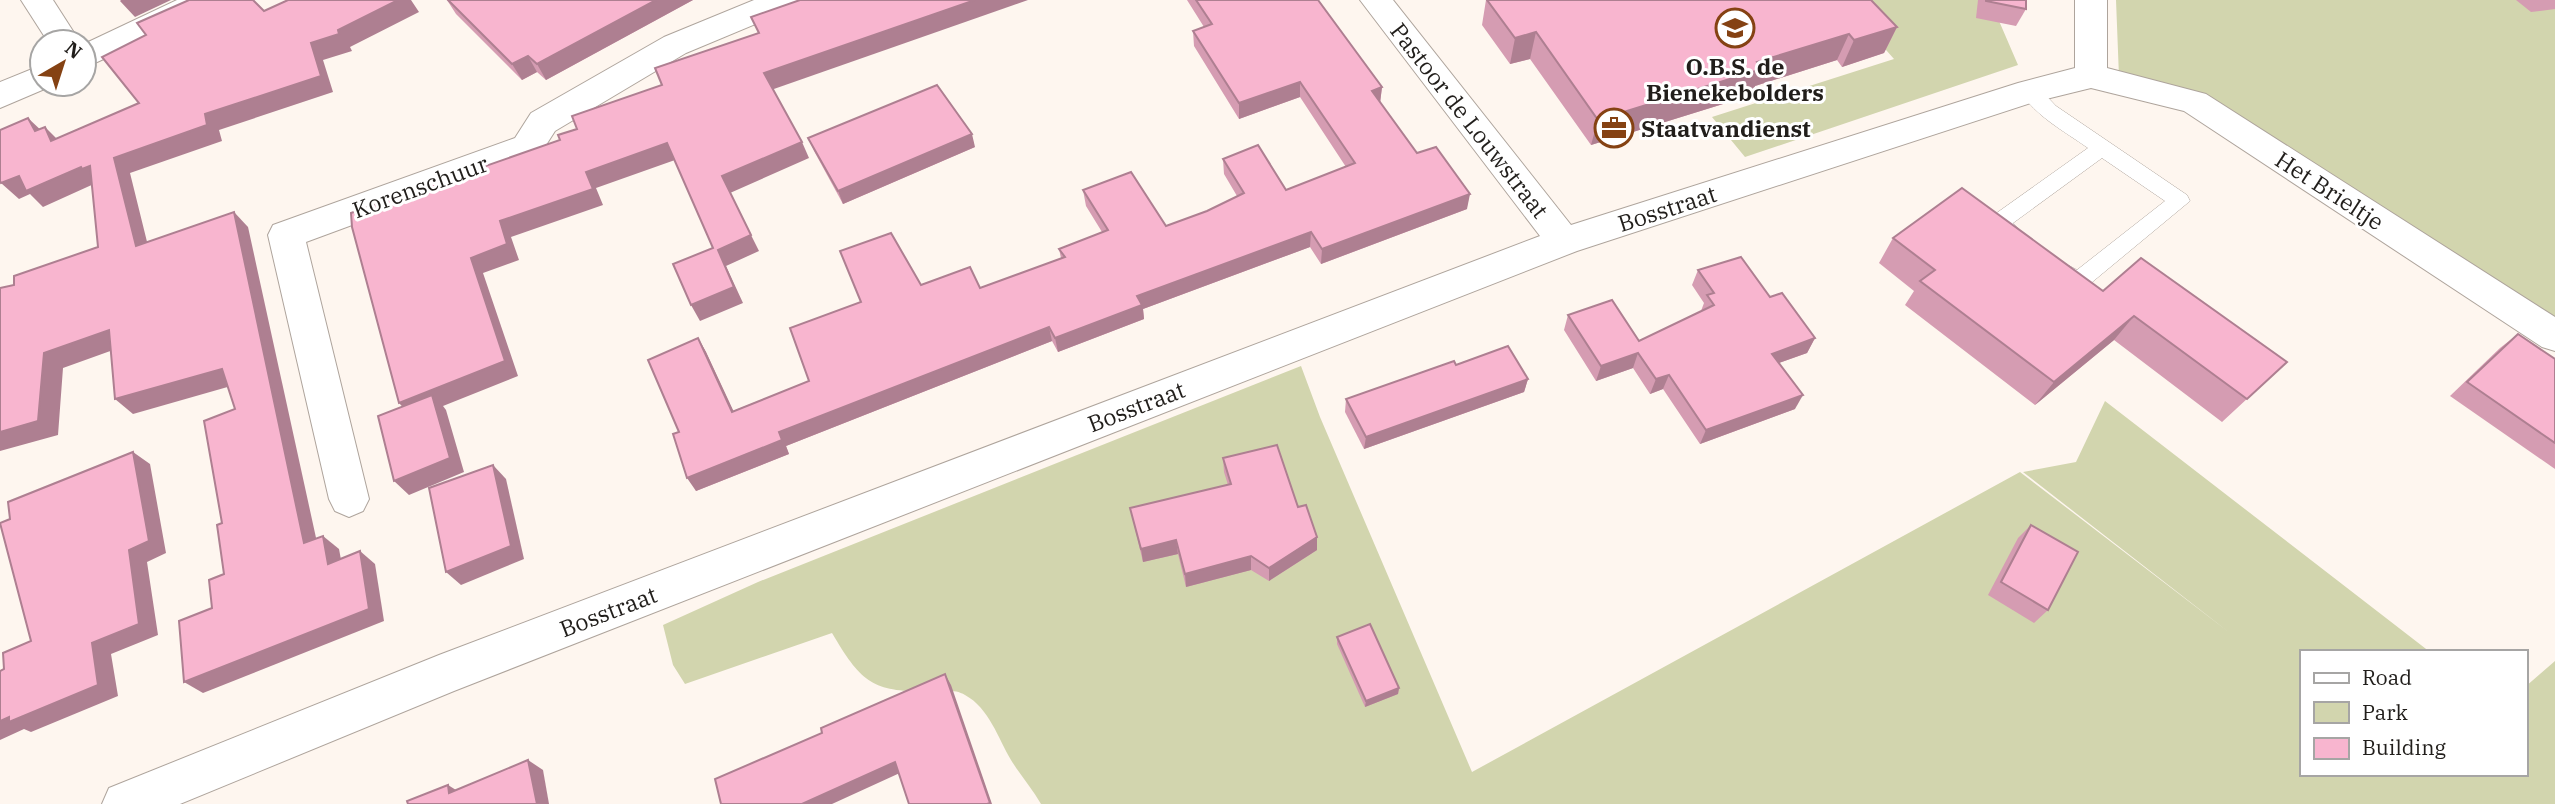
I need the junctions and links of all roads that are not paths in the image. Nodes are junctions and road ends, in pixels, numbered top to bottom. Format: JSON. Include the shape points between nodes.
{"nodes":[{"id":1,"x":37,"y":0,"type":"edge"},
{"id":2,"x":204,"y":0,"type":"edge"},
{"id":3,"x":783,"y":0,"type":"edge"},
{"id":4,"x":1376,"y":0,"type":"edge"},
{"id":5,"x":2091,"y":0,"type":"edge"},
{"id":6,"x":55,"y":28,"type":"edge"},
{"id":7,"x":98,"y":50,"type":"edge"},
{"id":8,"x":2091,"y":76,"type":"junction"},
{"id":9,"x":28,"y":83,"type":"edge"},
{"id":10,"x":2030,"y":91,"type":"junction"},
{"id":11,"x":0,"y":96,"type":"edge"},
{"id":12,"x":2102,"y":147,"type":"junction"},
{"id":13,"x":1564,"y":241,"type":"junction"},
{"id":14,"x":2028,"y":245,"type":"edge"},
{"id":15,"x":2048,"y":260,"type":"edge"},
{"id":16,"x":2555,"y":336,"type":"edge"},
{"id":17,"x":349,"y":499,"type":"dead end"},
{"id":18,"x":125,"y":804,"type":"edge"}],
"edges":[{"from":1,"to":6,"type":"street"},
{"from":2,"to":7,"type":"street"},
{"from":3,"to":17,"type":"street","name":"Korenschuur","via":[[675,45],[543,122],[527,146],[286,235]]},
{"from":4,"to":13,"type":"street","name":"Pastoor de Louwstraat"},
{"from":5,"to":8,"type":"street"},
{"from":8,"to":10,"type":"street","name":"Bosstraat"},
{"from":8,"to":16,"type":"street","name":"Het Brieltje","via":[[2194,102]]},
{"from":9,"to":11,"type":"street"},
{"from":10,"to":12,"type":"lane","via":[[2049,111]]},
{"from":10,"to":13,"type":"street","name":"Bosstraat"},
{"from":12,"to":14,"type":"lane","via":[[1998,223]]},
{"from":12,"to":15,"type":"lane","via":[[2180,201],[2077,282]]},
{"from":13,"to":18,"type":"street","name":"Bosstraat","via":[[452,671]]}]}
